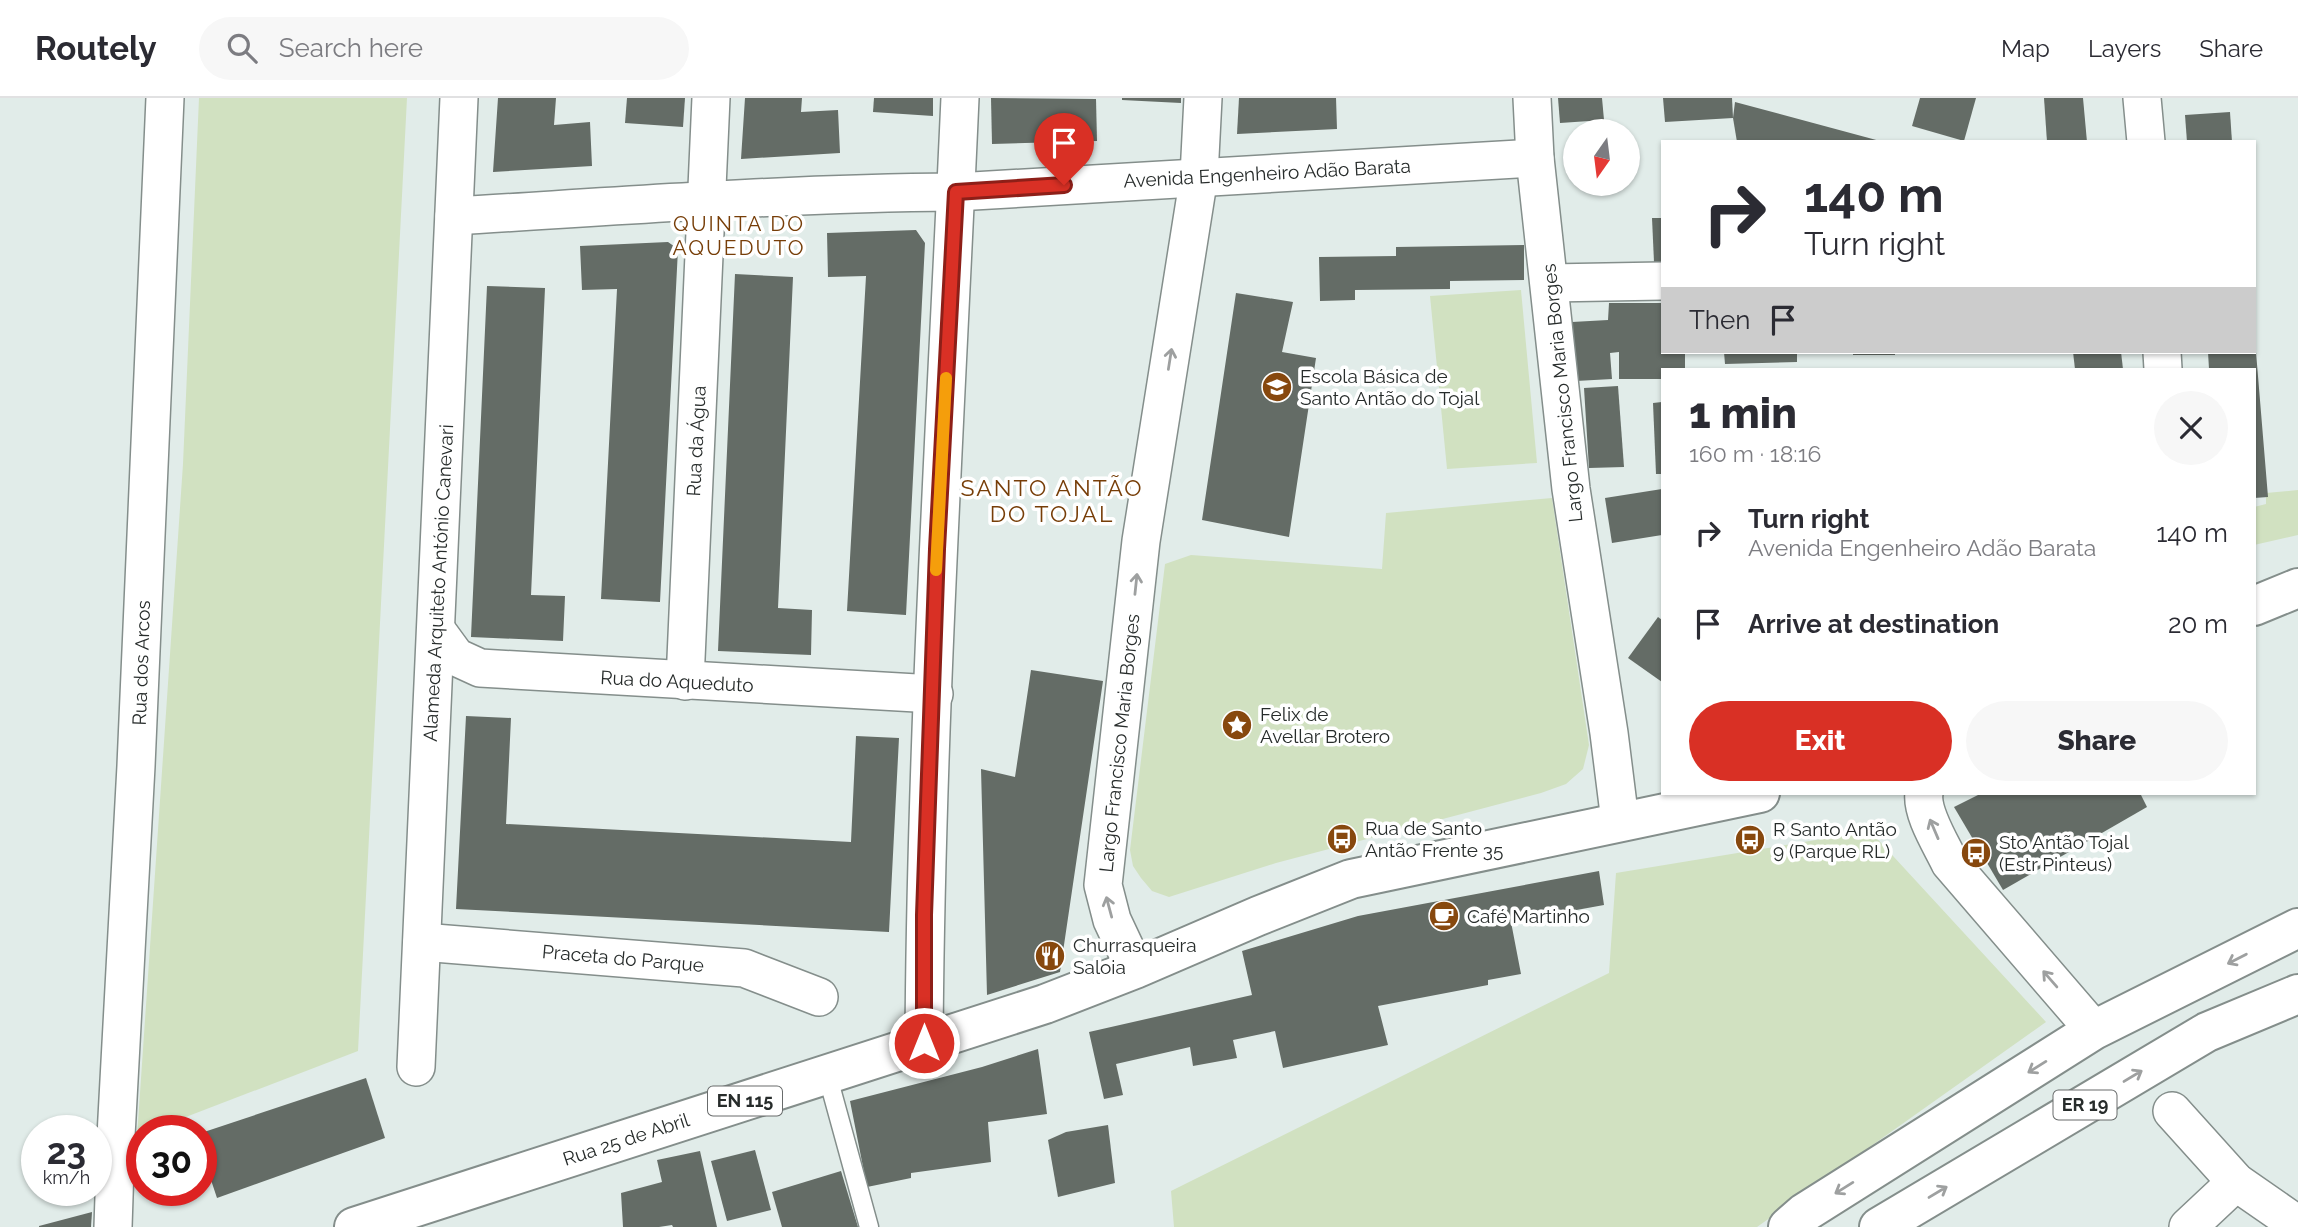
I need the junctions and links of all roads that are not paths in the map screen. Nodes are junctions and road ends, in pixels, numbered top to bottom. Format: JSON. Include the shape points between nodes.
{"nodes":[{"id":1,"x":165,"y":98,"type":"edge"},
{"id":2,"x":459,"y":98,"type":"edge"},
{"id":3,"x":711,"y":98,"type":"edge"},
{"id":4,"x":960,"y":98,"type":"edge"},
{"id":5,"x":1203,"y":98,"type":"edge"},
{"id":6,"x":1532,"y":98,"type":"edge"},
{"id":7,"x":2142,"y":98,"type":"edge"},
{"id":8,"x":2146,"y":140,"type":"edge"},
{"id":9,"x":1535,"y":158,"type":"junction"},
{"id":10,"x":1199,"y":176,"type":"junction"},
{"id":11,"x":956,"y":192,"type":"junction"},
{"id":12,"x":707,"y":202,"type":"junction"},
{"id":13,"x":454,"y":216,"type":"junction"},
{"id":14,"x":1661,"y":281,"type":"edge"},
{"id":15,"x":1550,"y":283,"type":"junction"},
{"id":16,"x":2298,"y":588,"type":"edge"},
{"id":17,"x":2256,"y":605,"type":"edge"},
{"id":18,"x":437,"y":631,"type":"junction"},
{"id":19,"x":685,"y":681,"type":"junction"},
{"id":20,"x":933,"y":694,"type":"junction"},
{"id":21,"x":1750,"y":795,"type":"edge"},
{"id":22,"x":1924,"y":795,"type":"edge"},
{"id":23,"x":1620,"y":821,"type":"junction"},
{"id":24,"x":2298,"y":928,"type":"edge"},
{"id":25,"x":422,"y":942,"type":"junction"},
{"id":26,"x":1135,"y":970,"type":"junction"},
{"id":27,"x":2298,"y":994,"type":"edge"},
{"id":28,"x":819,"y":997,"type":"dead end"},
{"id":29,"x":2094,"y":1030,"type":"junction"},
{"id":30,"x":924,"y":1043,"type":"junction"},
{"id":31,"x":416,"y":1067,"type":"dead end"},
{"id":32,"x":827,"y":1074,"type":"junction"},
{"id":33,"x":2172,"y":1111,"type":"dead end"},
{"id":34,"x":2236,"y":1182,"type":"junction"},
{"id":35,"x":2298,"y":1226,"type":"edge"},
{"id":36,"x":113,"y":1227,"type":"edge"},
{"id":37,"x":354,"y":1227,"type":"edge"},
{"id":38,"x":869,"y":1227,"type":"edge"},
{"id":39,"x":1788,"y":1227,"type":"edge"},
{"id":40,"x":1879,"y":1227,"type":"edge"},
{"id":41,"x":2188,"y":1227,"type":"edge"}],
"edges":[{"from":1,"to":36,"type":"street","name":"Rua dos Arcos"},
{"from":2,"to":13,"type":"street","name":"Alameda Arquiteto António Canevari"},
{"from":3,"to":12,"type":"street","name":"Rua da Água"},
{"from":4,"to":11,"type":"street"},
{"from":5,"to":10,"type":"street","name":"Largo Francisco Maria Borges"},
{"from":6,"to":9,"type":"street","name":"Largo Francisco Maria Borges"},
{"from":7,"to":8,"type":"street"},
{"from":9,"to":10,"type":"street","name":"Avenida Engenheiro Adão Barata"},
{"from":9,"to":15,"type":"street","name":"Largo Francisco Maria Borges"},
{"from":10,"to":11,"type":"street","name":"Avenida Engenheiro Adão Barata"},
{"from":26,"to":10,"type":"street","name":"Largo Francisco Maria Borges","one_way":true,"via":[[1112,920],[1103,885],[1141,541]]},
{"from":11,"to":12,"type":"street","name":"Avenida Engenheiro Adão Barata"},
{"from":11,"to":20,"type":"street"},
{"from":12,"to":13,"type":"street","name":"Avenida Engenheiro Adão Barata"},
{"from":12,"to":19,"type":"street","name":"Rua da Água"},
{"from":13,"to":18,"type":"street","name":"Alameda Arquiteto António Canevari"},
{"from":14,"to":15,"type":"street"},
{"from":15,"to":23,"type":"street","name":"Largo Francisco Maria Borges","via":[[1571,489]]},
{"from":16,"to":17,"type":"main road"},
{"from":18,"to":19,"type":"street","name":"Rua do Aqueduto","via":[[456,657],[480,668]]},
{"from":18,"to":25,"type":"street","name":"Alameda Arquiteto António Canevari"},
{"from":19,"to":20,"type":"street","name":"Rua do Aqueduto"},
{"from":20,"to":30,"type":"street"},
{"from":21,"to":23,"type":"main road","number":"EN 115"},
{"from":29,"to":22,"type":"street","one_way":true,"via":[[1950,863]]},
{"from":23,"to":26,"type":"main road","number":"EN 115","via":[[1351,879]]},
{"from":24,"to":29,"type":"main road","one_way":true},
{"from":25,"to":28,"type":"street","name":"Praceta do Parque","via":[[744,968]]},
{"from":25,"to":31,"type":"street","name":"Alameda Arquiteto António Canevari"},
{"from":26,"to":30,"type":"main road","name":"Rua 25 de Abril","number":"EN 115"},
{"from":40,"to":27,"type":"main road","number":"ER 19","one_way":true,"via":[[2207,1032]]},
{"from":29,"to":39,"type":"main road","one_way":true},
{"from":30,"to":32,"type":"main road","name":"Rua 25 de Abril","number":"EN 115"},
{"from":32,"to":37,"type":"main road","name":"Rua 25 de Abril","number":"EN 115"},
{"from":32,"to":38,"type":"lane"},
{"from":33,"to":34,"type":"street"},
{"from":34,"to":35,"type":"street"},
{"from":34,"to":41,"type":"street"}]}
